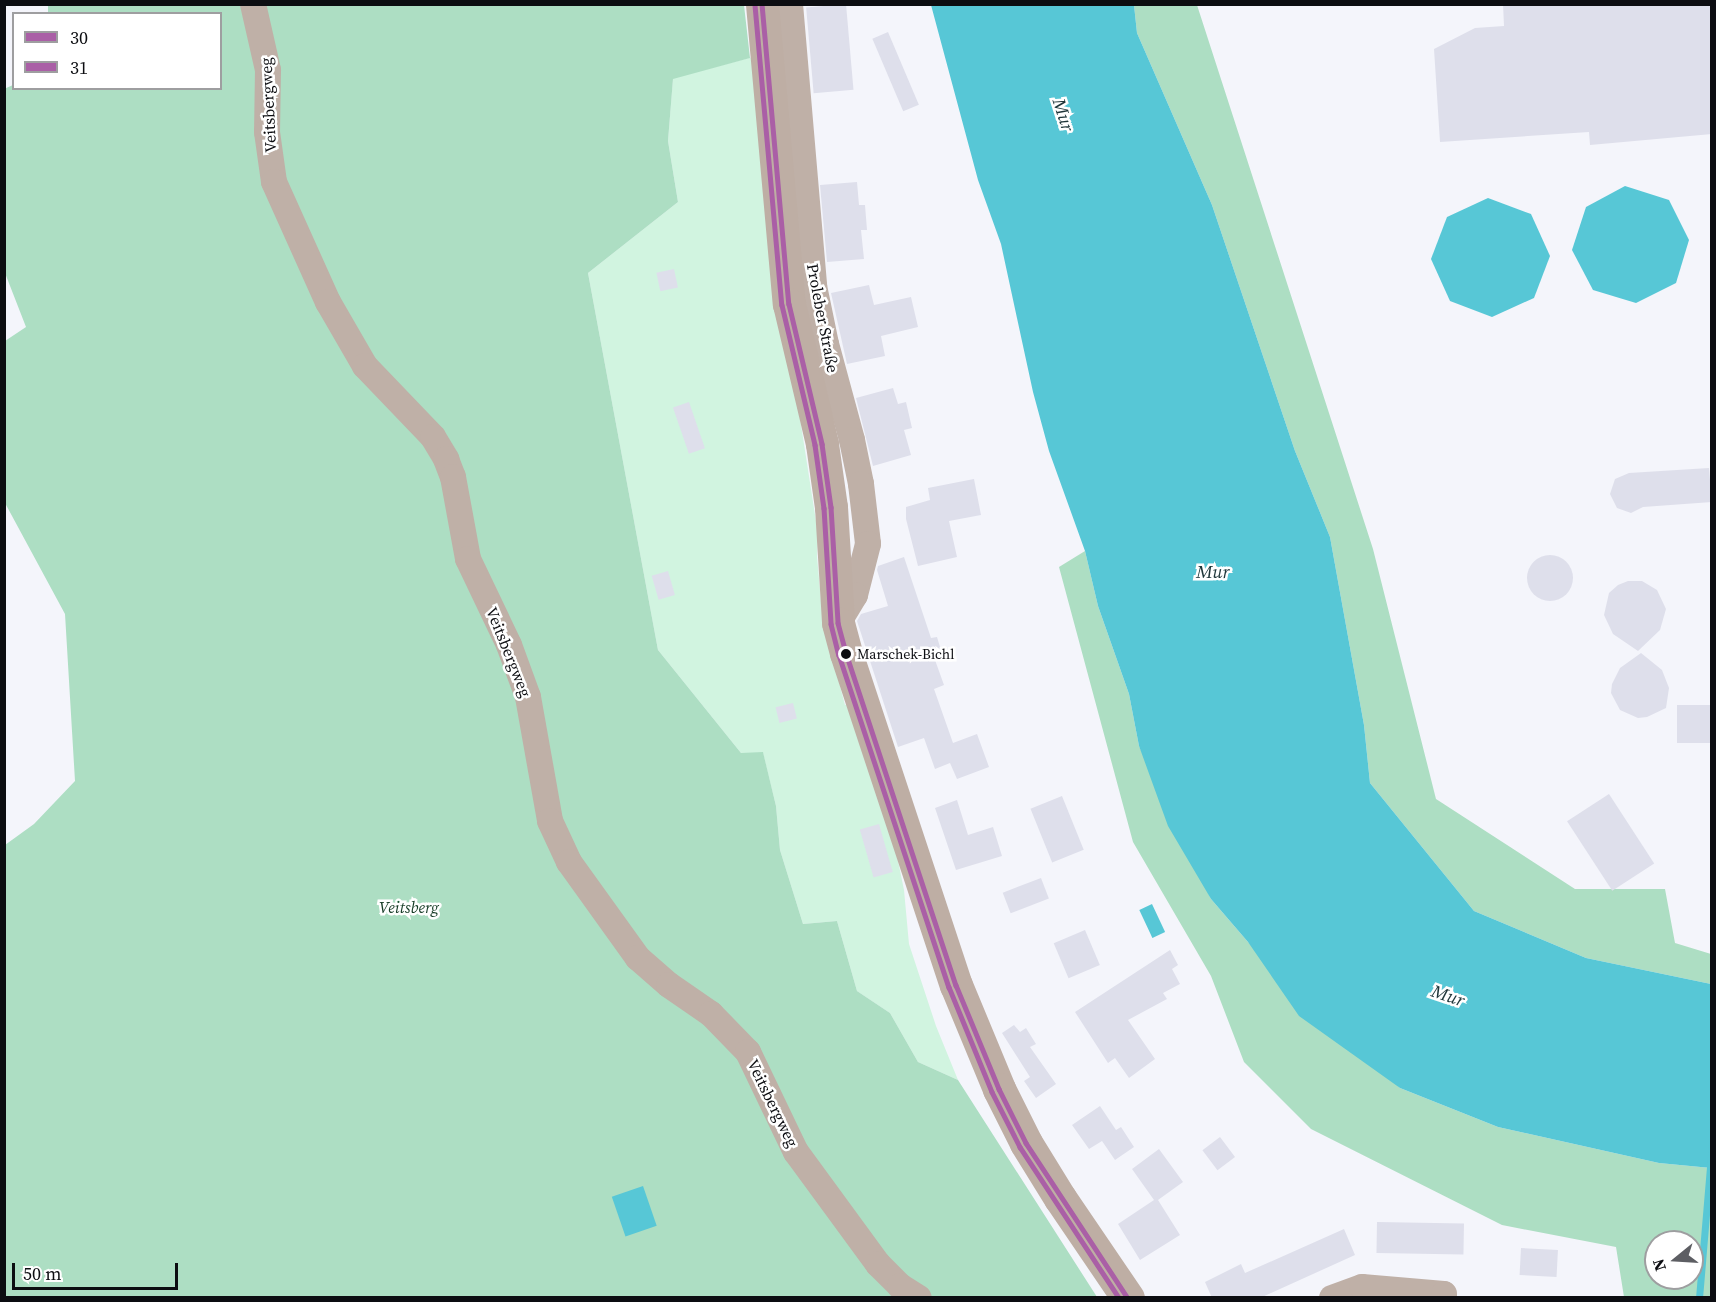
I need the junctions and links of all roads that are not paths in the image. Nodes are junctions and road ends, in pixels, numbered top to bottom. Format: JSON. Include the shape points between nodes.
{"nodes":[{"id":1,"x":253,"y":4,"type":"edge"},
{"id":2,"x":762,"y":4,"type":"edge"},
{"id":3,"x":790,"y":4,"type":"edge"},
{"id":4,"x":838,"y":622,"type":"junction"},
{"id":5,"x":919,"y":1298,"type":"edge"},
{"id":6,"x":1128,"y":1298,"type":"edge"},
{"id":7,"x":1332,"y":1298,"type":"edge"},
{"id":8,"x":1444,"y":1298,"type":"edge"}],
"edges":[{"from":1,"to":5,"type":"street","name":"Veitsbergweg","via":[[268,70],[267,132],[274,182],[328,302],[365,366],[433,437],[446,459],[468,559],[509,645],[528,697],[550,821],[569,862],[638,958],[711,1014],[748,1052],[796,1152],[878,1264]]},
{"from":2,"to":4,"type":"main road","name":"Proleber Straße","via":[[789,304],[822,444],[831,507]]},
{"from":3,"to":4,"type":"street","name":"Proleber Straße","via":[[814,286],[852,440],[868,544],[855,596]]},
{"from":4,"to":6,"type":"main road","name":"Proleber Straße","via":[[956,985],[981,1050],[1026,1143]]},
{"from":7,"to":8,"type":"street","via":[[1362,1287],[1444,1294]]}]}
